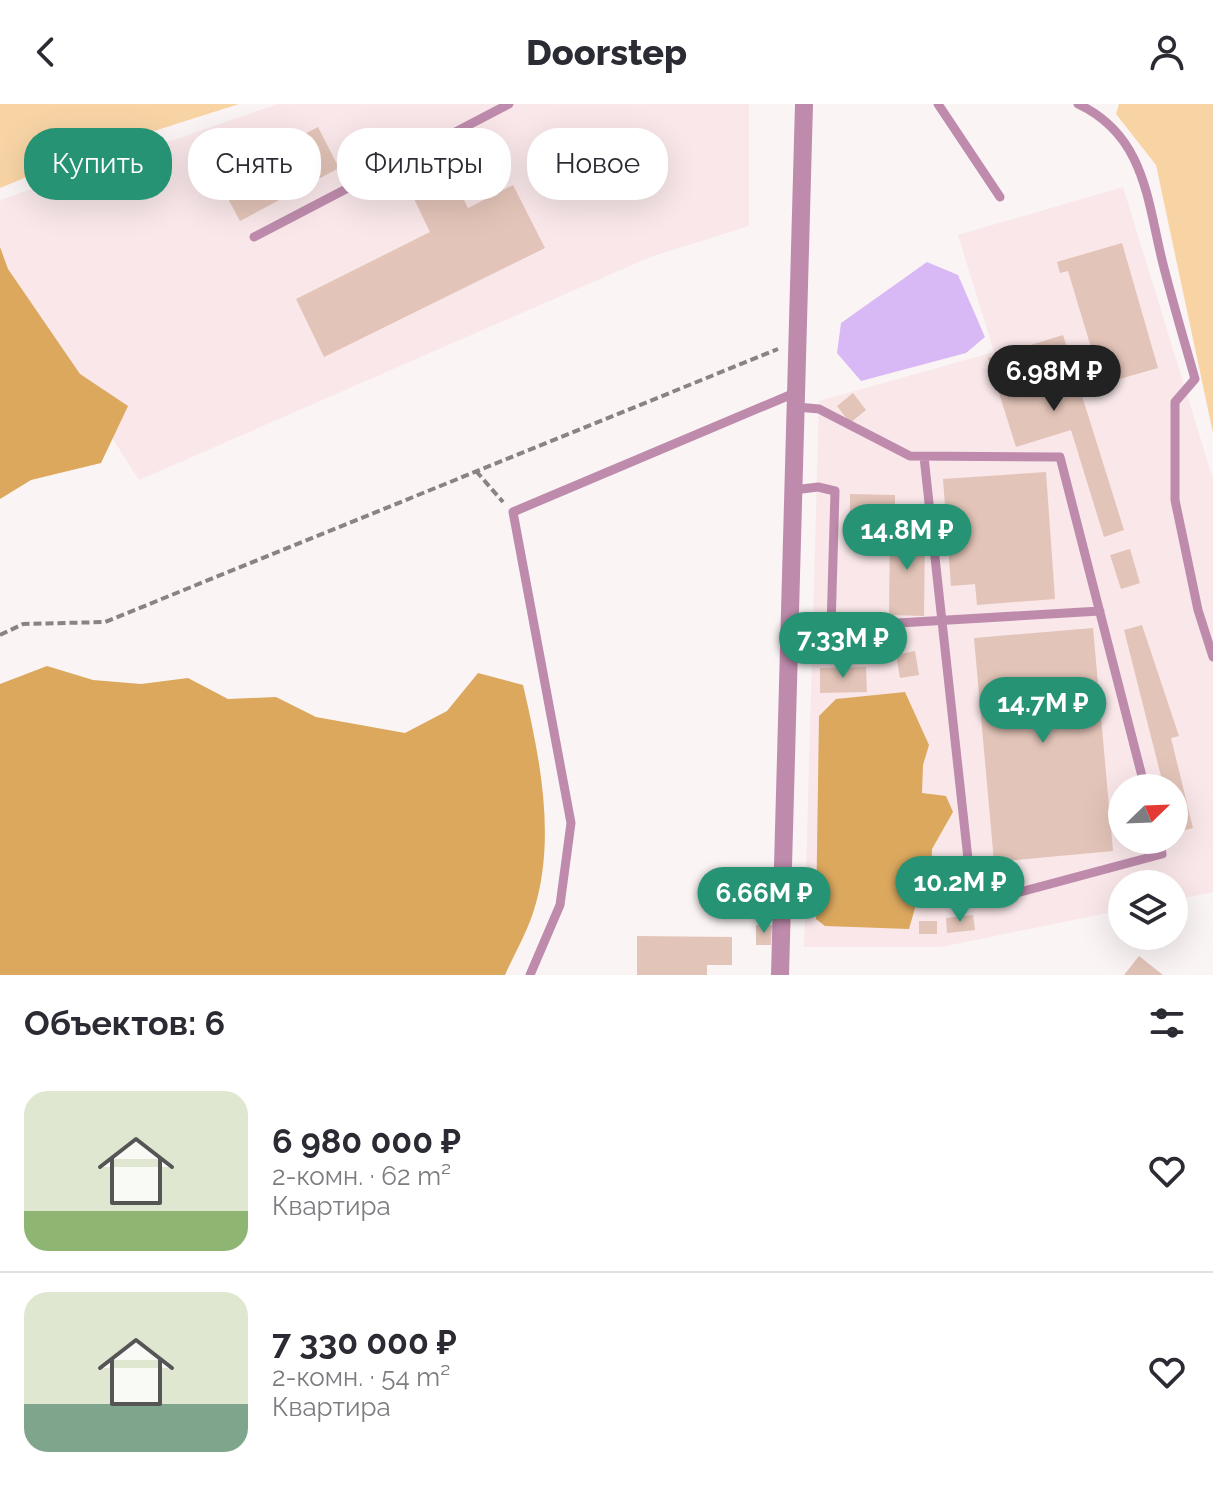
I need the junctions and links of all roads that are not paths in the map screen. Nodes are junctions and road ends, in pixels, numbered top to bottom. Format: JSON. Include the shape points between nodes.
{"nodes":[{"id":1,"x":509,"y":104,"type":"edge"},
{"id":2,"x":804,"y":104,"type":"edge"},
{"id":3,"x":938,"y":104,"type":"edge"},
{"id":4,"x":1078,"y":104,"type":"edge"},
{"id":5,"x":1000,"y":197,"type":"dead end"},
{"id":6,"x":254,"y":237,"type":"dead end"},
{"id":7,"x":797,"y":399,"type":"junction"},
{"id":8,"x":924,"y":457,"type":"junction"},
{"id":9,"x":794,"y":490,"type":"junction"},
{"id":10,"x":1100,"y":611,"type":"junction"},
{"id":11,"x":942,"y":620,"type":"junction"},
{"id":12,"x":1213,"y":657,"type":"edge"},
{"id":13,"x":1141,"y":774,"type":"edge"},
{"id":14,"x":1162,"y":854,"type":"edge"},
{"id":15,"x":530,"y":975,"type":"edge"},
{"id":16,"x":780,"y":975,"type":"edge"}],
"edges":[{"from":1,"to":6,"type":"lane"},
{"from":2,"to":7,"type":"street"},
{"from":3,"to":5,"type":"lane"},
{"from":4,"to":12,"type":"lane","via":[[1097,113],[1127,146],[1146,182],[1195,379],[1175,402],[1175,500]]},
{"from":7,"to":8,"type":"lane","via":[[910,456]]},
{"from":7,"to":9,"type":"street"},
{"from":7,"to":15,"type":"lane","via":[[513,512],[571,823],[560,905]]},
{"from":8,"to":10,"type":"lane","via":[[1060,457]]},
{"from":8,"to":11,"type":"lane"},
{"from":9,"to":11,"type":"lane","via":[[835,491],[831,627]]},
{"from":9,"to":16,"type":"street"},
{"from":10,"to":11,"type":"lane"},
{"from":10,"to":13,"type":"lane"},
{"from":11,"to":14,"type":"lane","via":[[969,868],[994,899]]}]}
